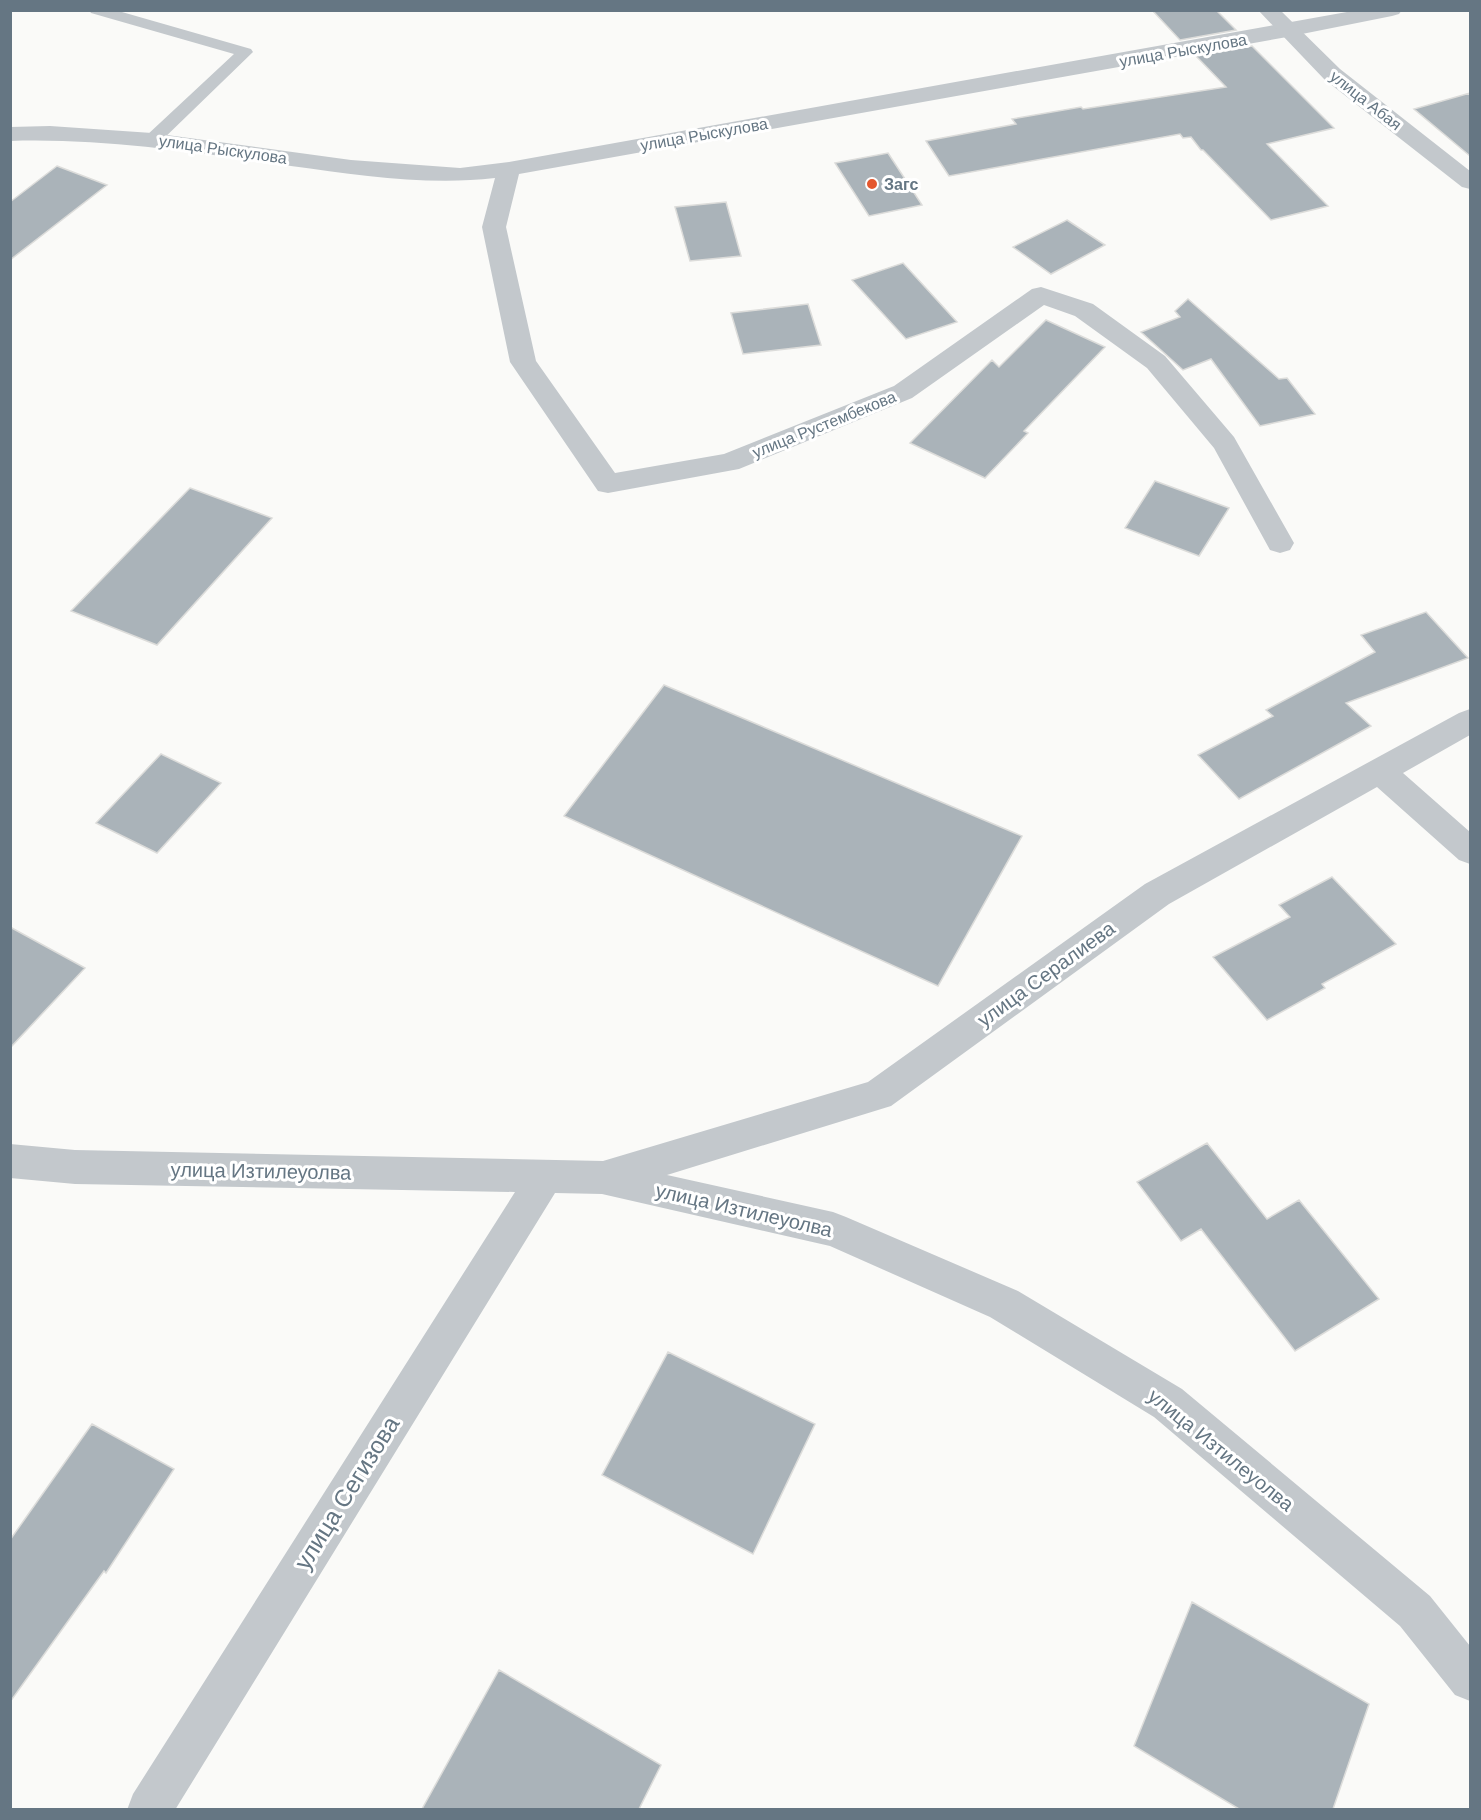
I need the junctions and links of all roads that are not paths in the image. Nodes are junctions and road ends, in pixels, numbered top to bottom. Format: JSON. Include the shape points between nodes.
{"nodes":[{"id":1,"x":96,"y":10,"type":"edge"},
{"id":2,"x":1268,"y":10,"type":"edge"},
{"id":3,"x":1392,"y":10,"type":"edge"},
{"id":4,"x":1287,"y":32,"type":"junction"},
{"id":5,"x":10,"y":134,"type":"edge"},
{"id":6,"x":152,"y":140,"type":"junction"},
{"id":7,"x":509,"y":169,"type":"junction"},
{"id":8,"x":1470,"y":182,"type":"edge"},
{"id":9,"x":1280,"y":543,"type":"dead end"},
{"id":10,"x":1470,"y":721,"type":"edge"},
{"id":11,"x":1380,"y":771,"type":"junction"},
{"id":12,"x":1470,"y":851,"type":"edge"},
{"id":13,"x":10,"y":1161,"type":"edge"},
{"id":14,"x":545,"y":1177,"type":"junction"},
{"id":15,"x":602,"y":1178,"type":"junction"},
{"id":16,"x":1470,"y":1680,"type":"edge"},
{"id":17,"x":149,"y":1809,"type":"edge"}],
"edges":[{"from":1,"to":6,"type":"lane","via":[[245,52]]},
{"from":2,"to":4,"type":"street","name":"улица Абая"},
{"from":3,"to":4,"type":"street","name":"улица Рыскулова"},
{"from":4,"to":7,"type":"street","name":"улица Рыскулова"},
{"from":4,"to":8,"type":"street","name":"улица Абая","via":[[1332,74]]},
{"from":5,"to":6,"type":"street","name":"улица Рыскулова"},
{"from":6,"to":7,"type":"street","name":"улица Рыскулова","via":[[351,167],[460,175]]},
{"from":7,"to":9,"type":"street","name":"улица Рустембекова","via":[[494,226],[523,362],[608,483],[729,462],[903,392],[1041,295],[1084,310],[1156,362],[1225,443]]},
{"from":10,"to":11,"type":"street","name":"улица Сералиева"},
{"from":11,"to":12,"type":"street"},
{"from":11,"to":15,"type":"street","name":"улица Сералиева","via":[[1157,894],[878,1095]]},
{"from":13,"to":14,"type":"street","name":"улица Изтилеуолва","via":[[75,1167]]},
{"from":14,"to":15,"type":"street","name":"улица Изтилеуолва"},
{"from":14,"to":17,"type":"street","name":"улица Сегизова"},
{"from":15,"to":16,"type":"street","name":"улица Изтилеуолва","via":[[833,1229],[1004,1304],[1168,1403],[1415,1611]]}]}
